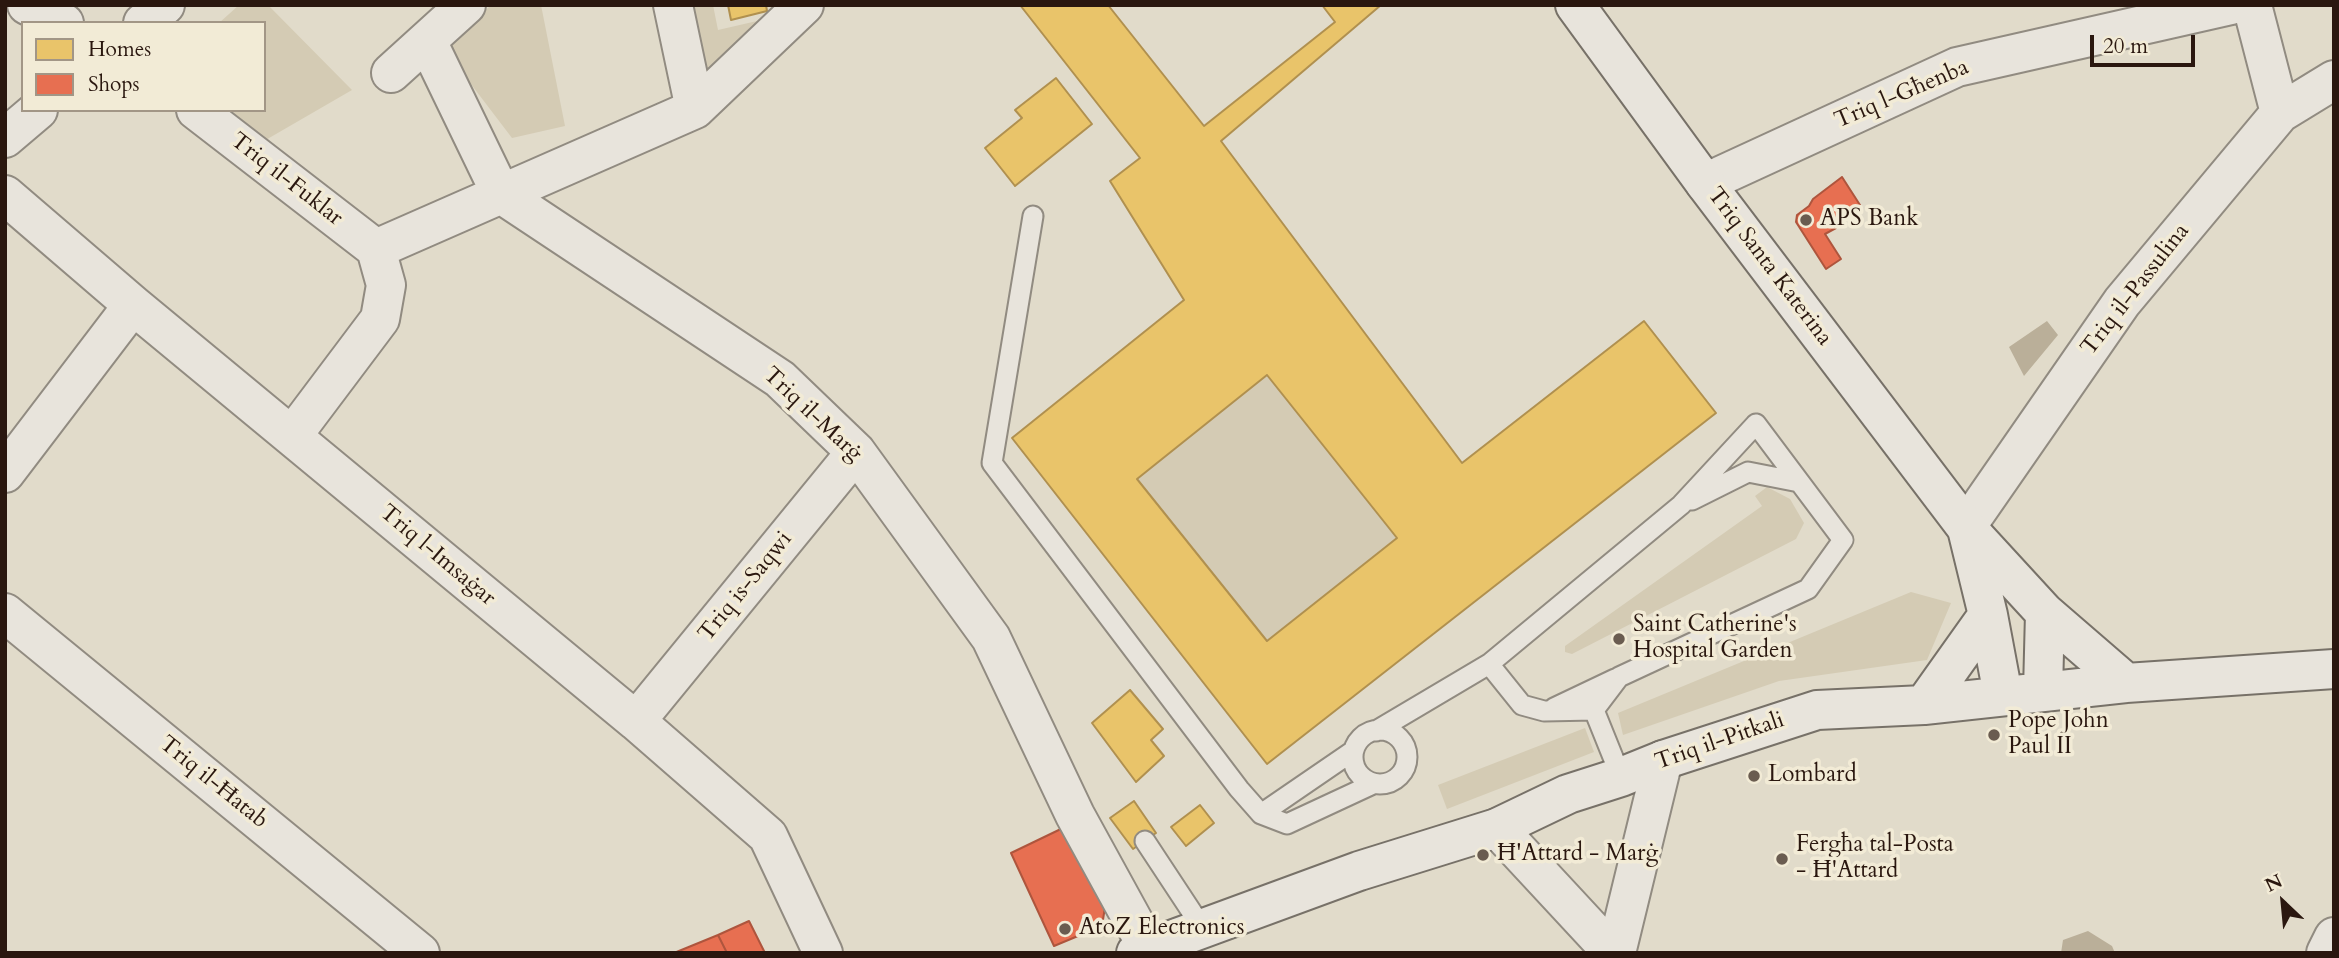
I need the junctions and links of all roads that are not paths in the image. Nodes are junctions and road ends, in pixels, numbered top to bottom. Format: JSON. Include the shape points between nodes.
{"nodes":[{"id":1,"x":27,"y":5,"type":"edge"},
{"id":2,"x":165,"y":5,"type":"edge"},
{"id":3,"x":466,"y":5,"type":"edge"},
{"id":4,"x":673,"y":5,"type":"edge"},
{"id":5,"x":804,"y":5,"type":"edge"},
{"id":6,"x":1575,"y":5,"type":"edge"},
{"id":7,"x":2231,"y":5,"type":"edge"},
{"id":8,"x":2252,"y":5,"type":"edge"},
{"id":9,"x":60,"y":21,"type":"edge"},
{"id":10,"x":145,"y":21,"type":"edge"},
{"id":11,"x":427,"y":41,"type":"junction"},
{"id":12,"x":391,"y":73,"type":"dead end"},
{"id":13,"x":2334,"y":80,"type":"edge"},
{"id":14,"x":695,"y":109,"type":"junction"},
{"id":15,"x":35,"y":112,"type":"edge"},
{"id":16,"x":199,"y":112,"type":"edge"},
{"id":17,"x":2280,"y":113,"type":"junction"},
{"id":18,"x":5,"y":138,"type":"edge"},
{"id":19,"x":1705,"y":183,"type":"junction"},
{"id":20,"x":501,"y":194,"type":"junction"},
{"id":21,"x":5,"y":195,"type":"edge"},
{"id":22,"x":1033,"y":216,"type":"dead end"},
{"id":23,"x":376,"y":249,"type":"junction"},
{"id":24,"x":133,"y":305,"type":"junction"},
{"id":25,"x":292,"y":436,"type":"junction"},
{"id":26,"x":856,"y":452,"type":"junction"},
{"id":27,"x":5,"y":472,"type":"edge"},
{"id":28,"x":1799,"y":482,"type":"junction"},
{"id":29,"x":1679,"y":507,"type":"junction"},
{"id":30,"x":1966,"y":527,"type":"junction"},
{"id":31,"x":5,"y":613,"type":"edge"},
{"id":32,"x":2045,"y":613,"type":"junction"},
{"id":33,"x":1989,"y":615,"type":"junction"},
{"id":34,"x":1489,"y":664,"type":"junction"},
{"id":35,"x":2334,"y":669,"type":"edge"},
{"id":36,"x":1619,"y":677,"type":"junction"},
{"id":37,"x":2126,"y":683,"type":"junction"},
{"id":38,"x":2043,"y":691,"type":"junction"},
{"id":39,"x":2003,"y":695,"type":"junction"},
{"id":40,"x":1924,"y":705,"type":"junction"},
{"id":41,"x":1594,"y":710,"type":"junction"},
{"id":42,"x":1548,"y":711,"type":"junction"},
{"id":43,"x":636,"y":721,"type":"junction"},
{"id":44,"x":1376,"y":731,"type":"junction"},
{"id":45,"x":1353,"y":751,"type":"junction"},
{"id":46,"x":1663,"y":760,"type":"junction"},
{"id":47,"x":1621,"y":777,"type":"junction"},
{"id":48,"x":1373,"y":784,"type":"junction"},
{"id":49,"x":1261,"y":814,"type":"junction"},
{"id":50,"x":1497,"y":828,"type":"junction"},
{"id":51,"x":1145,"y":841,"type":"dead end"},
{"id":52,"x":1203,"y":929,"type":"junction"},
{"id":53,"x":2334,"y":937,"type":"edge"},
{"id":54,"x":1142,"y":951,"type":"edge"},
{"id":55,"x":420,"y":953,"type":"edge"},
{"id":56,"x":822,"y":953,"type":"edge"},
{"id":57,"x":1614,"y":953,"type":"edge"},
{"id":58,"x":2326,"y":953,"type":"edge"}],
"edges":[{"from":1,"to":9,"type":"street"},
{"from":2,"to":10,"type":"street"},
{"from":3,"to":11,"type":"street"},
{"from":4,"to":14,"type":"street"},
{"from":5,"to":14,"type":"street"},
{"from":6,"to":19,"type":"street","name":"Triq Santa Katerina"},
{"from":7,"to":19,"type":"street","name":"Triq l-Għenba","via":[[1957,68]]},
{"from":8,"to":17,"type":"street"},
{"from":11,"to":12,"type":"street"},
{"from":11,"to":20,"type":"street"},
{"from":13,"to":17,"type":"street","name":"Triq il-Passulina"},
{"from":14,"to":20,"type":"street"},
{"from":15,"to":18,"type":"street"},
{"from":16,"to":23,"type":"street","name":"Triq il-Fuklar"},
{"from":17,"to":30,"type":"street","name":"Triq il-Passulina","via":[[2122,302]]},
{"from":19,"to":30,"type":"street","name":"Triq Santa Katerina"},
{"from":20,"to":23,"type":"street"},
{"from":20,"to":26,"type":"street","name":"Triq il-Marġ","via":[[780,379]]},
{"from":21,"to":24,"type":"street","name":"Triq l-Imsaġar"},
{"from":22,"to":49,"type":"lane","via":[[992,463]]},
{"from":23,"to":25,"type":"street","via":[[386,285],[380,319]]},
{"from":24,"to":25,"type":"street","name":"Triq l-Imsaġar"},
{"from":24,"to":27,"type":"street"},
{"from":25,"to":43,"type":"street","name":"Triq l-Imsaġar"},
{"from":26,"to":43,"type":"street","name":"Triq is-Saqwi"},
{"from":26,"to":54,"type":"street","name":"Triq il-Marġ","via":[[991,638]]},
{"from":28,"to":29,"type":"lane","via":[[1748,472]]},
{"from":28,"to":29,"type":"lane","via":[[1756,424]]},
{"from":28,"to":36,"type":"lane","via":[[1843,540],[1808,589]]},
{"from":29,"to":34,"type":"lane"},
{"from":30,"to":32,"type":"street","name":"Triq Santa Katerina"},
{"from":30,"to":33,"type":"street","name":"Triq Santa Katerina"},
{"from":31,"to":55,"type":"street","name":"Triq il-Ħatab"},
{"from":32,"to":37,"type":"street","name":"Triq Santa Katerina"},
{"from":32,"to":38,"type":"street"},
{"from":33,"to":39,"type":"street","name":"Triq Santa Katerina"},
{"from":33,"to":40,"type":"street"},
{"from":34,"to":42,"type":"lane","via":[[1522,705]]},
{"from":34,"to":44,"type":"lane"},
{"from":35,"to":37,"type":"street","name":"Triq il-Pitkali"},
{"from":36,"to":41,"type":"lane"},
{"from":36,"to":42,"type":"lane"},
{"from":37,"to":38,"type":"street","name":"Triq il-Pitkali"},
{"from":38,"to":39,"type":"street","name":"Triq il-Pitkali"},
{"from":39,"to":40,"type":"street","name":"Triq il-Pitkali"},
{"from":40,"to":46,"type":"street","name":"Triq il-Pitkali","via":[[1817,710]]},
{"from":41,"to":42,"type":"lane"},
{"from":41,"to":47,"type":"lane"},
{"from":43,"to":56,"type":"street","name":"Triq l-Imsaġar","via":[[768,836]]},
{"from":44,"to":45,"type":"lane","via":[[1363,736]]},
{"from":44,"to":48,"type":"lane","via":[[1389,731],[1404,742],[1408,760],[1397,780]]},
{"from":45,"to":48,"type":"lane","via":[[1355,768]]},
{"from":45,"to":49,"type":"lane"},
{"from":46,"to":47,"type":"street","name":"Triq il-Pitkali"},
{"from":46,"to":57,"type":"street"},
{"from":47,"to":50,"type":"street","name":"Triq il-Pitkali","via":[[1568,794]]},
{"from":48,"to":49,"type":"lane","via":[[1287,824]]},
{"from":50,"to":52,"type":"street","name":"Triq il-Pitkali"},
{"from":50,"to":57,"type":"street"},
{"from":51,"to":52,"type":"lane"},
{"from":52,"to":54,"type":"street","name":"Triq il-Pitkali"},
{"from":53,"to":58,"type":"street"}]}
